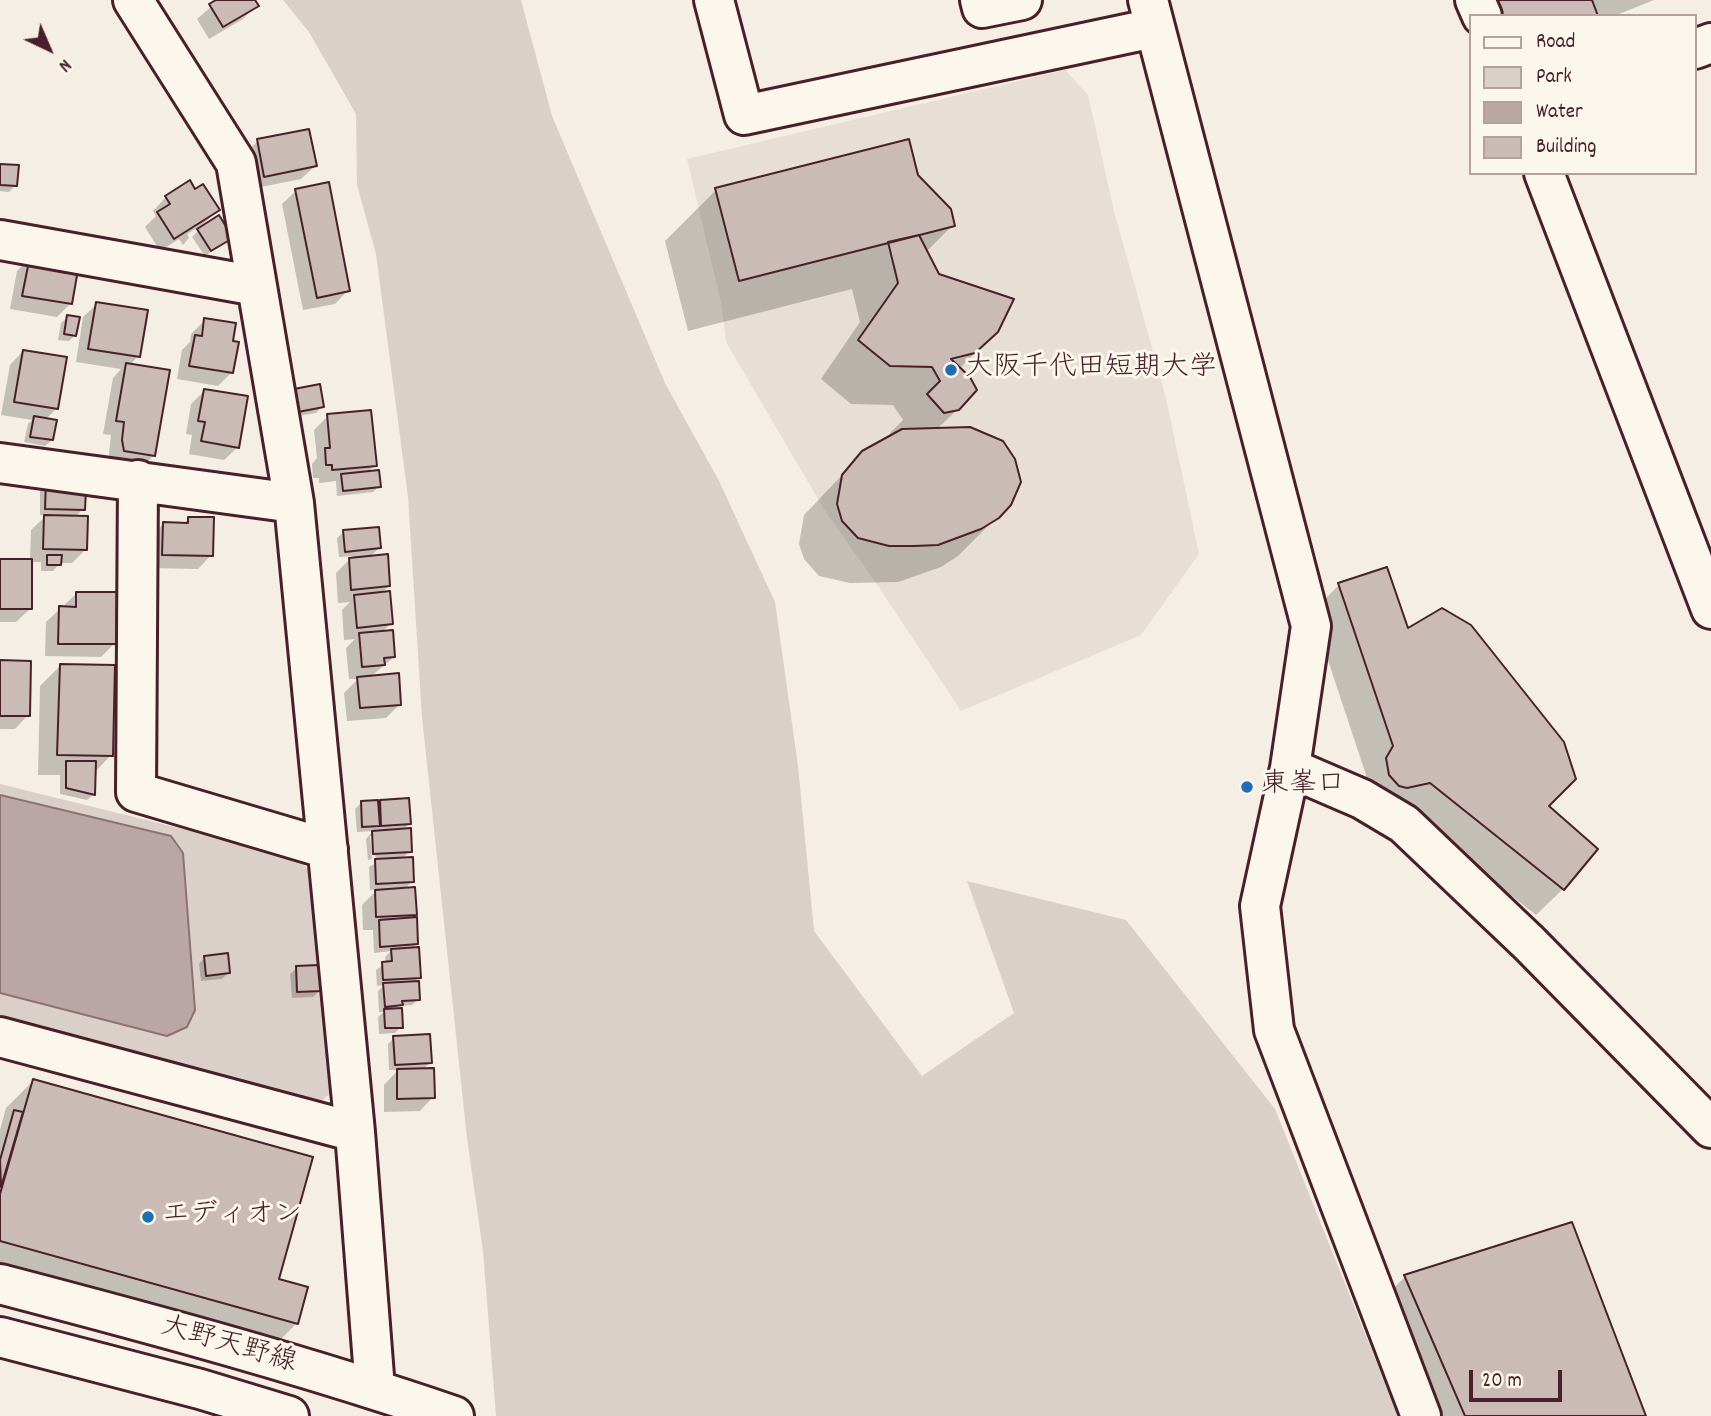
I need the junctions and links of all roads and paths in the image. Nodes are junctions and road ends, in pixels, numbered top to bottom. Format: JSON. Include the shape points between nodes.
{"nodes":[{"id":1,"x":133,"y":0,"type":"edge"},
{"id":2,"x":714,"y":0,"type":"edge"},
{"id":3,"x":980,"y":0,"type":"edge"},
{"id":4,"x":1022,"y":0,"type":"edge"},
{"id":5,"x":1151,"y":14,"type":"edge"},
{"id":6,"x":1545,"y":175,"type":"edge"},
{"id":7,"x":0,"y":240,"type":"edge"},
{"id":8,"x":257,"y":286,"type":"junction"},
{"id":9,"x":0,"y":463,"type":"edge"},
{"id":10,"x":138,"y":480,"type":"junction"},
{"id":11,"x":294,"y":503,"type":"junction"},
{"id":12,"x":1711,"y":609,"type":"edge"},
{"id":13,"x":1290,"y":768,"type":"junction"},
{"id":14,"x":328,"y":849,"type":"junction"},
{"id":15,"x":0,"y":1038,"type":"edge"},
{"id":16,"x":1711,"y":1128,"type":"edge"},
{"id":17,"x":355,"y":1132,"type":"junction"},
{"id":18,"x":0,"y":1284,"type":"edge"},
{"id":19,"x":0,"y":1337,"type":"edge"},
{"id":20,"x":375,"y":1389,"type":"junction"},
{"id":21,"x":289,"y":1416,"type":"edge"},
{"id":22,"x":454,"y":1416,"type":"edge"},
{"id":23,"x":1421,"y":1416,"type":"edge"}],
"edges":[{"from":1,"to":8,"type":"street","via":[[236,163]]},
{"from":2,"to":5,"type":"street","via":[[744,115]]},
{"from":3,"to":4,"type":"street","via":[[982,8]]},
{"from":5,"to":13,"type":"street","via":[[1311,626]]},
{"from":6,"to":12,"type":"street"},
{"from":7,"to":8,"type":"street"},
{"from":8,"to":11,"type":"street"},
{"from":9,"to":10,"type":"street"},
{"from":10,"to":11,"type":"street"},
{"from":10,"to":14,"type":"street","via":[[136,792]]},
{"from":11,"to":14,"type":"street"},
{"from":13,"to":16,"type":"street","via":[[1362,799],[1404,824],[1530,943]]},
{"from":13,"to":23,"type":"street","via":[[1260,906],[1274,1030]]},
{"from":14,"to":17,"type":"street"},
{"from":15,"to":17,"type":"street"},
{"from":17,"to":20,"type":"street"},
{"from":18,"to":20,"type":"street","name":"大野天野線"},
{"from":19,"to":21,"type":"street","name":"大野天野線"},
{"from":20,"to":22,"type":"street","name":"大野天野線"}]}
